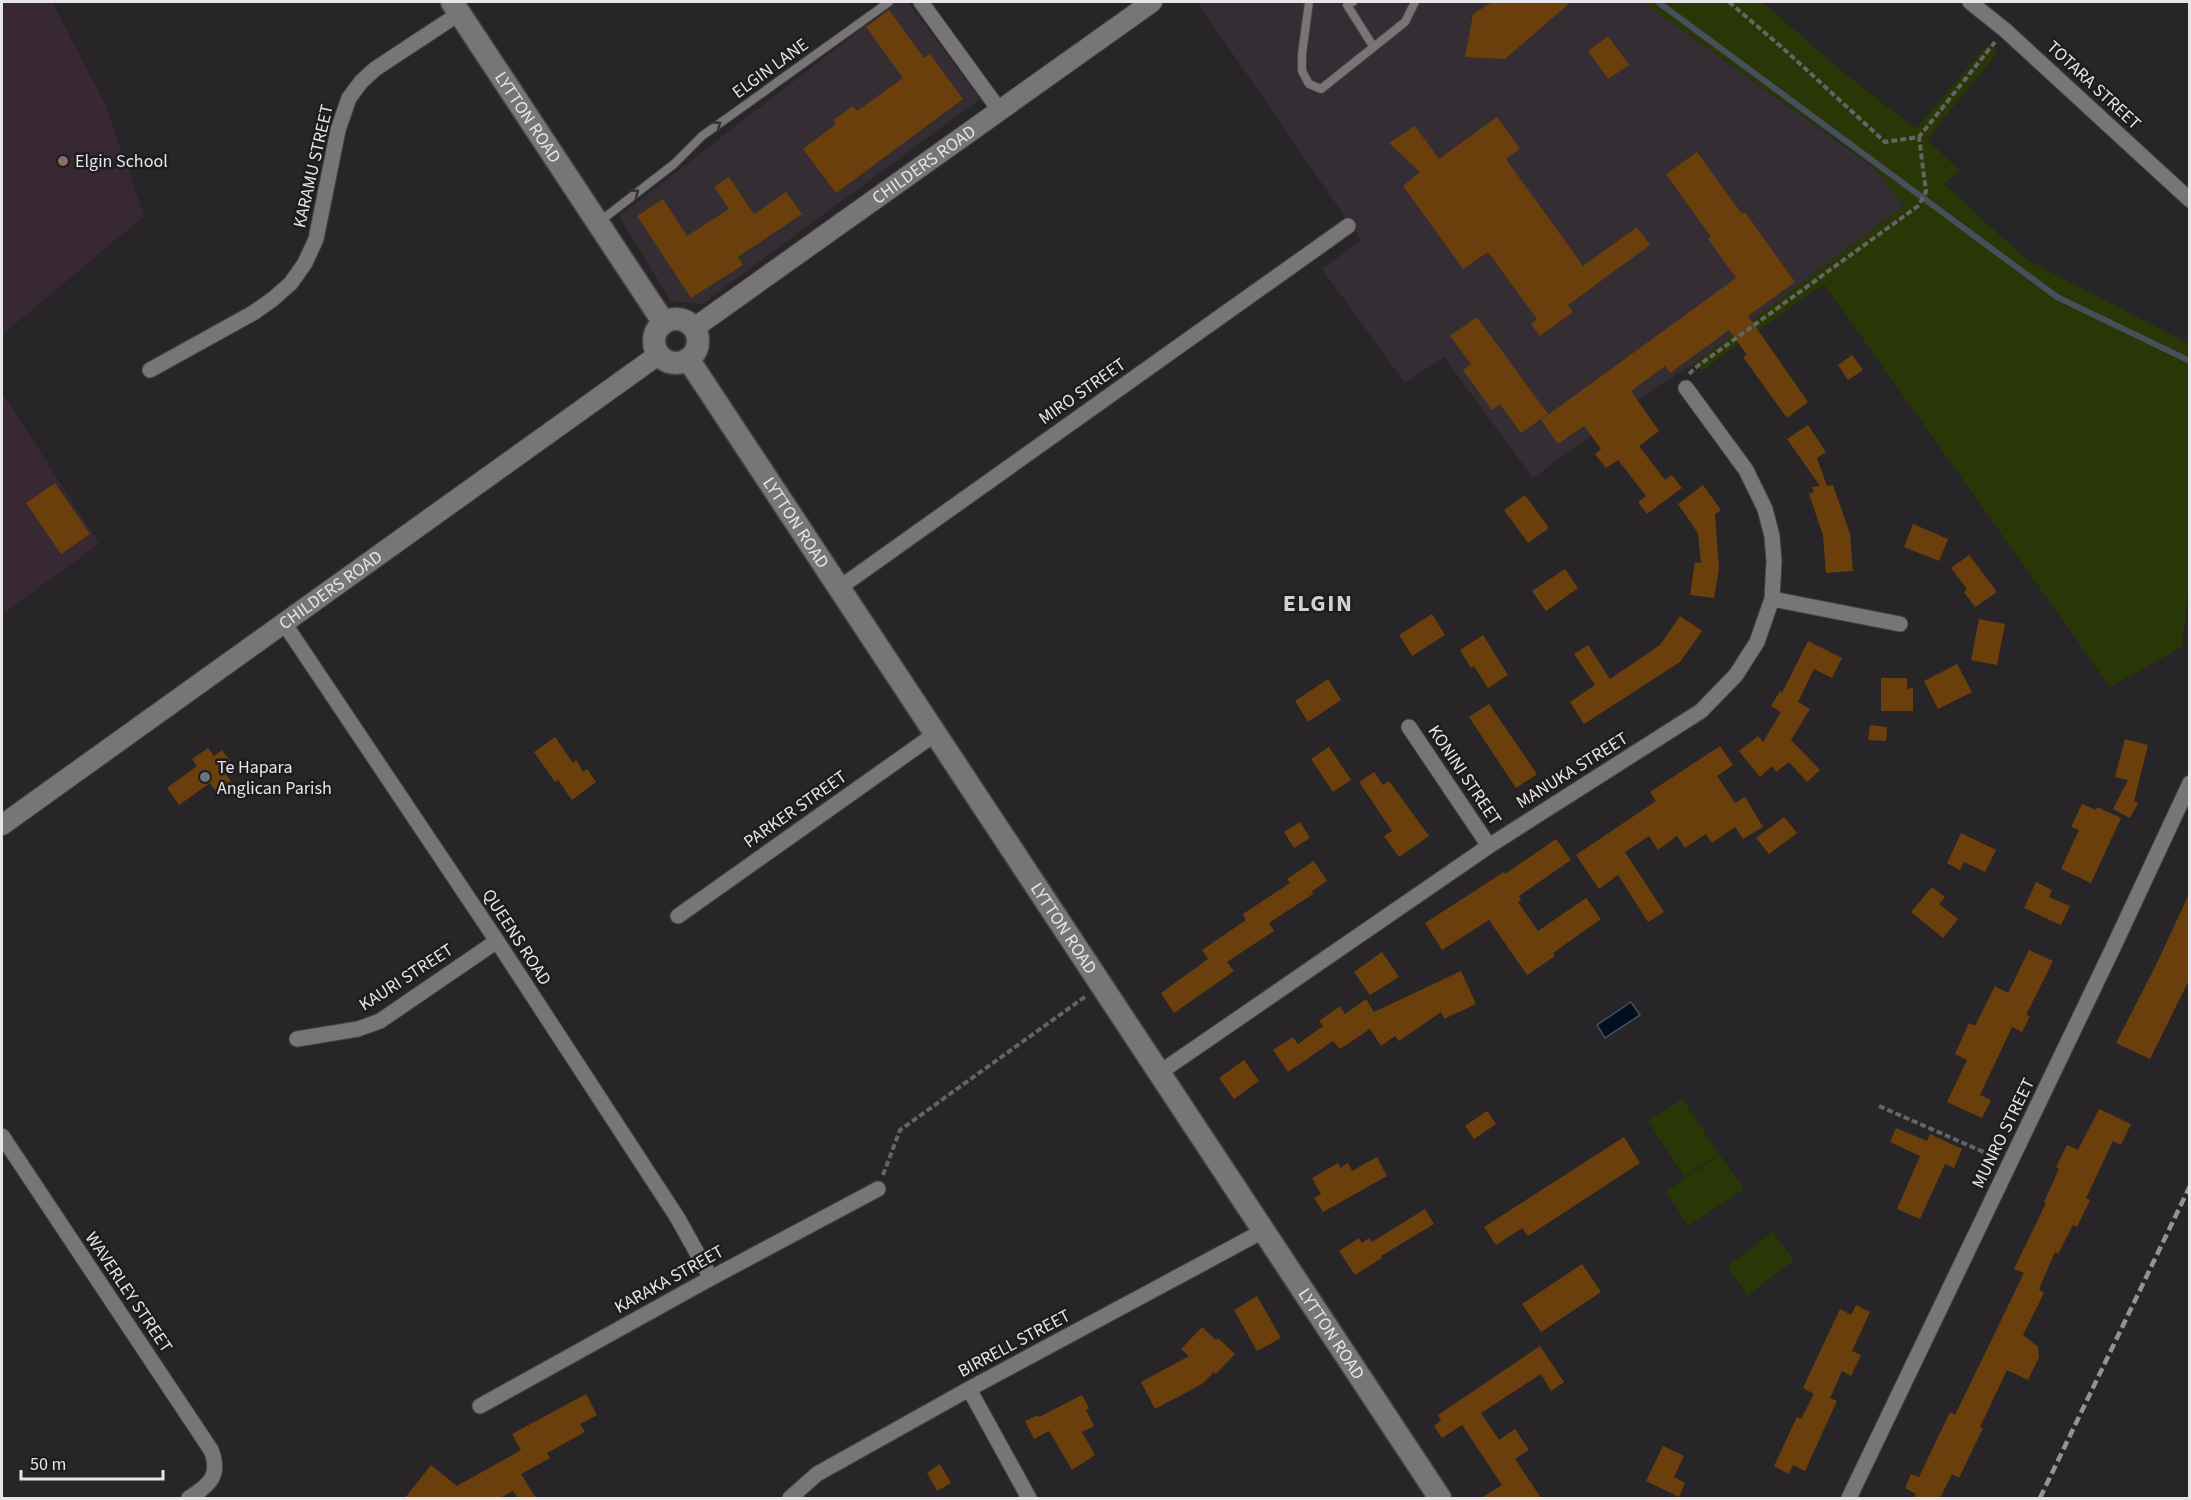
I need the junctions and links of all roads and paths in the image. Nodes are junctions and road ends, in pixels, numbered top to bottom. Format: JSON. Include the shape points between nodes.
{"nodes":[{"id":1,"x":889,"y":2,"type":"edge"},
{"id":2,"x":921,"y":2,"type":"edge"},
{"id":3,"x":1152,"y":2,"type":"edge"},
{"id":4,"x":1309,"y":2,"type":"edge"},
{"id":5,"x":1353,"y":2,"type":"edge"},
{"id":6,"x":1415,"y":2,"type":"edge"},
{"id":7,"x":1729,"y":2,"type":"edge"},
{"id":8,"x":1970,"y":2,"type":"edge"},
{"id":9,"x":456,"y":8,"type":"edge"},
{"id":10,"x":2005,"y":30,"type":"junction"},
{"id":11,"x":1373,"y":46,"type":"junction"},
{"id":12,"x":1000,"y":111,"type":"junction"},
{"id":13,"x":1919,"y":137,"type":"junction"},
{"id":14,"x":2190,"y":200,"type":"edge"},
{"id":15,"x":597,"y":223,"type":"junction"},
{"id":16,"x":1348,"y":226,"type":"dead end"},
{"id":17,"x":664,"y":323,"type":"junction"},
{"id":18,"x":694,"y":328,"type":"junction"},
{"id":19,"x":658,"y":355,"type":"junction"},
{"id":20,"x":688,"y":359,"type":"junction"},
{"id":21,"x":150,"y":370,"type":"dead end"},
{"id":22,"x":1686,"y":388,"type":"joint"},
{"id":23,"x":839,"y":588,"type":"junction"},
{"id":24,"x":1772,"y":599,"type":"junction"},
{"id":25,"x":284,"y":623,"type":"junction"},
{"id":26,"x":1900,"y":624,"type":"dead end"},
{"id":27,"x":1409,"y":727,"type":"dead end"},
{"id":28,"x":935,"y":734,"type":"junction"},
{"id":29,"x":2190,"y":783,"type":"edge"},
{"id":30,"x":2,"y":825,"type":"edge"},
{"id":31,"x":1489,"y":846,"type":"junction"},
{"id":32,"x":678,"y":916,"type":"dead end"},
{"id":33,"x":496,"y":941,"type":"junction"},
{"id":34,"x":1101,"y":985,"type":"junction"},
{"id":35,"x":297,"y":1039,"type":"dead end"},
{"id":36,"x":1159,"y":1072,"type":"junction"},
{"id":37,"x":1879,"y":1106,"type":"dead end"},
{"id":38,"x":2,"y":1136,"type":"edge"},
{"id":39,"x":2010,"y":1164,"type":"junction"},
{"id":40,"x":878,"y":1189,"type":"joint"},
{"id":41,"x":1263,"y":1231,"type":"junction"},
{"id":42,"x":711,"y":1278,"type":"junction"},
{"id":43,"x":969,"y":1389,"type":"junction"},
{"id":44,"x":480,"y":1406,"type":"dead end"},
{"id":45,"x":189,"y":1498,"type":"edge"},
{"id":46,"x":790,"y":1498,"type":"edge"},
{"id":47,"x":1029,"y":1498,"type":"edge"},
{"id":48,"x":1440,"y":1498,"type":"edge"},
{"id":49,"x":1849,"y":1498,"type":"edge"}],
"edges":[{"from":15,"to":1,"type":"lane","name":"ELGIN LANE","one_way":true,"via":[[674,164],[702,136]]},
{"from":2,"to":12,"type":"street"},
{"from":3,"to":12,"type":"street","name":"CHILDERS ROAD"},
{"from":4,"to":11,"type":"lane","via":[[1302,54],[1302,71],[1309,84],[1321,89]]},
{"from":5,"to":11,"type":"lane","via":[[1347,5]]},
{"from":6,"to":11,"type":"lane","via":[[1405,22]]},
{"from":7,"to":13,"type":"path","via":[[1885,142]]},
{"from":8,"to":10,"type":"street","name":"TOTARA STREET"},
{"from":9,"to":15,"type":"main road","name":"LYTTON ROAD"},
{"from":9,"to":21,"type":"street","name":"KARAMU STREET","via":[[375,69],[350,98],[338,129],[316,239],[291,283],[253,313]]},
{"from":10,"to":13,"type":"path"},
{"from":10,"to":14,"type":"street","name":"TOTARA STREET"},
{"from":12,"to":18,"type":"street","name":"CHILDERS ROAD"},
{"from":13,"to":22,"type":"path","via":[[1926,192],[1918,206],[1695,368],[1686,378]]},
{"from":15,"to":17,"type":"main road","name":"LYTTON ROAD"},
{"from":16,"to":23,"type":"street","name":"MIRO STREET"},
{"from":17,"to":18,"type":"main road","via":[[685,321]]},
{"from":17,"to":19,"type":"main road","via":[[652,343]]},
{"from":18,"to":20,"type":"main road","via":[[699,344]]},
{"from":19,"to":20,"type":"main road","via":[[669,362]]},
{"from":19,"to":25,"type":"street","name":"CHILDERS ROAD"},
{"from":20,"to":23,"type":"main road","name":"LYTTON ROAD"},
{"from":22,"to":24,"type":"street","name":"MANUKA STREET","via":[[1746,470],[1765,509],[1774,561]]},
{"from":23,"to":28,"type":"main road","name":"LYTTON ROAD"},
{"from":24,"to":26,"type":"street"},
{"from":24,"to":31,"type":"street","name":"MANUKA STREET","via":[[1757,642],[1736,675],[1701,711]]},
{"from":25,"to":30,"type":"street","name":"CHILDERS ROAD"},
{"from":25,"to":33,"type":"street","name":"QUEENS ROAD"},
{"from":27,"to":31,"type":"street","name":"KONINI STREET"},
{"from":28,"to":32,"type":"street","name":"PARKER STREET"},
{"from":28,"to":34,"type":"main road","name":"LYTTON ROAD"},
{"from":29,"to":39,"type":"street","name":"MUNRO STREET"},
{"from":31,"to":36,"type":"street","name":"MANUKA STREET"},
{"from":33,"to":35,"type":"street","name":"KAURI STREET","via":[[380,1021],[358,1029]]},
{"from":33,"to":42,"type":"street","name":"QUEENS ROAD","via":[[677,1217]]},
{"from":34,"to":36,"type":"main road","name":"LYTTON ROAD"},
{"from":34,"to":40,"type":"path","via":[[900,1130]]},
{"from":36,"to":41,"type":"main road","name":"LYTTON ROAD"},
{"from":37,"to":39,"type":"path"},
{"from":38,"to":45,"type":"street","name":"WAVERLEY STREET","via":[[211,1450],[215,1473],[207,1485]]},
{"from":39,"to":49,"type":"street","name":"MUNRO STREET"},
{"from":40,"to":42,"type":"street","name":"KARAKA STREET"},
{"from":41,"to":43,"type":"street","name":"BIRRELL STREET"},
{"from":41,"to":48,"type":"main road","name":"LYTTON ROAD"},
{"from":42,"to":44,"type":"street","name":"KARAKA STREET"},
{"from":43,"to":46,"type":"street","name":"BIRRELL STREET","via":[[817,1474]]},
{"from":43,"to":47,"type":"street"}]}
